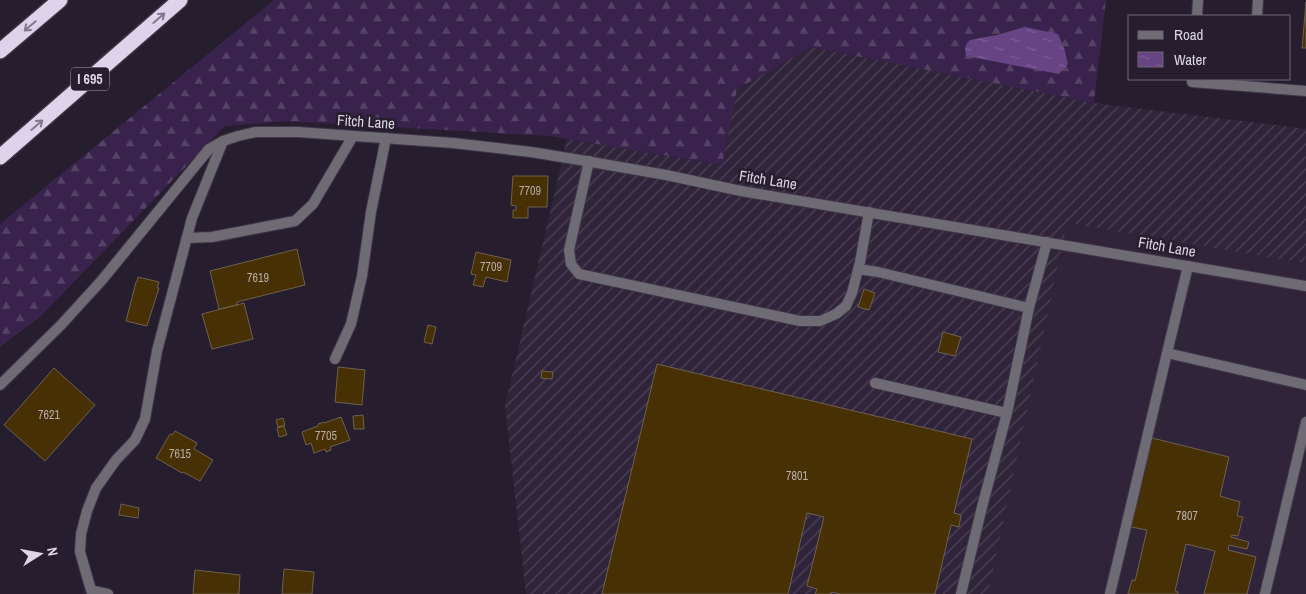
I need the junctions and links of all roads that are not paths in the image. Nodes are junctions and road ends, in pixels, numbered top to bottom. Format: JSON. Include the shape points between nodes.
{"nodes":[{"id":1,"x":60,"y":0,"type":"edge"},
{"id":2,"x":180,"y":0,"type":"edge"},
{"id":3,"x":1198,"y":0,"type":"edge"},
{"id":4,"x":1258,"y":0,"type":"edge"},
{"id":5,"x":1196,"y":15,"type":"edge"},
{"id":6,"x":1257,"y":15,"type":"edge"},
{"id":7,"x":0,"y":52,"type":"edge"},
{"id":8,"x":1192,"y":80,"type":"edge"},
{"id":9,"x":1254,"y":83,"type":"edge"},
{"id":10,"x":1306,"y":91,"type":"edge"},
{"id":11,"x":353,"y":136,"type":"junction"},
{"id":12,"x":386,"y":138,"type":"junction"},
{"id":13,"x":223,"y":141,"type":"junction"},
{"id":14,"x":0,"y":157,"type":"edge"},
{"id":15,"x":589,"y":161,"type":"junction"},
{"id":16,"x":869,"y":212,"type":"junction"},
{"id":17,"x":187,"y":238,"type":"junction"},
{"id":18,"x":1047,"y":242,"type":"junction"},
{"id":19,"x":1188,"y":266,"type":"junction"},
{"id":20,"x":858,"y":269,"type":"junction"},
{"id":21,"x":1306,"y":286,"type":"edge"},
{"id":22,"x":1029,"y":308,"type":"junction"},
{"id":23,"x":1167,"y":353,"type":"junction"},
{"id":24,"x":335,"y":358,"type":"dead end"},
{"id":25,"x":875,"y":383,"type":"dead end"},
{"id":26,"x":0,"y":385,"type":"edge"},
{"id":27,"x":1306,"y":386,"type":"edge"},
{"id":28,"x":1006,"y":413,"type":"junction"},
{"id":29,"x":1306,"y":422,"type":"edge"},
{"id":30,"x":92,"y":592,"type":"edge"},
{"id":31,"x":108,"y":594,"type":"edge"},
{"id":32,"x":961,"y":594,"type":"edge"},
{"id":33,"x":1110,"y":594,"type":"edge"},
{"id":34,"x":1266,"y":594,"type":"edge"}],
"edges":[{"from":1,"to":7,"type":"highway","one_way":true},
{"from":14,"to":2,"type":"highway","number":"I 695","one_way":true},
{"from":3,"to":5,"type":"street"},
{"from":4,"to":6,"type":"street"},
{"from":8,"to":9,"type":"street"},
{"from":9,"to":10,"type":"street"},
{"from":11,"to":12,"type":"street","name":"Fitch Lane"},
{"from":11,"to":13,"type":"street","name":"Fitch Lane","via":[[255,132]]},
{"from":11,"to":17,"type":"street","via":[[313,204],[295,221],[212,238]]},
{"from":12,"to":15,"type":"street","name":"Fitch Lane"},
{"from":12,"to":24,"type":"street","via":[[351,324]]},
{"from":13,"to":17,"type":"street"},
{"from":13,"to":26,"type":"street","via":[[210,149],[61,325]]},
{"from":15,"to":16,"type":"street","name":"Fitch Lane"},
{"from":15,"to":20,"type":"street","via":[[569,250],[571,264],[579,274],[778,317],[820,322],[846,306]]},
{"from":16,"to":18,"type":"street","name":"Fitch Lane"},
{"from":16,"to":20,"type":"street"},
{"from":17,"to":30,"type":"street","via":[[157,351],[145,419],[135,440],[96,488],[87,511],[80,552]]},
{"from":18,"to":19,"type":"street","name":"Fitch Lane"},
{"from":18,"to":22,"type":"street"},
{"from":19,"to":21,"type":"street","name":"Fitch Lane"},
{"from":19,"to":23,"type":"street"},
{"from":20,"to":22,"type":"street"},
{"from":22,"to":28,"type":"street"},
{"from":23,"to":27,"type":"street"},
{"from":23,"to":33,"type":"street"},
{"from":25,"to":28,"type":"street"},
{"from":28,"to":32,"type":"street"},
{"from":29,"to":34,"type":"street"},
{"from":30,"to":31,"type":"street"}]}
